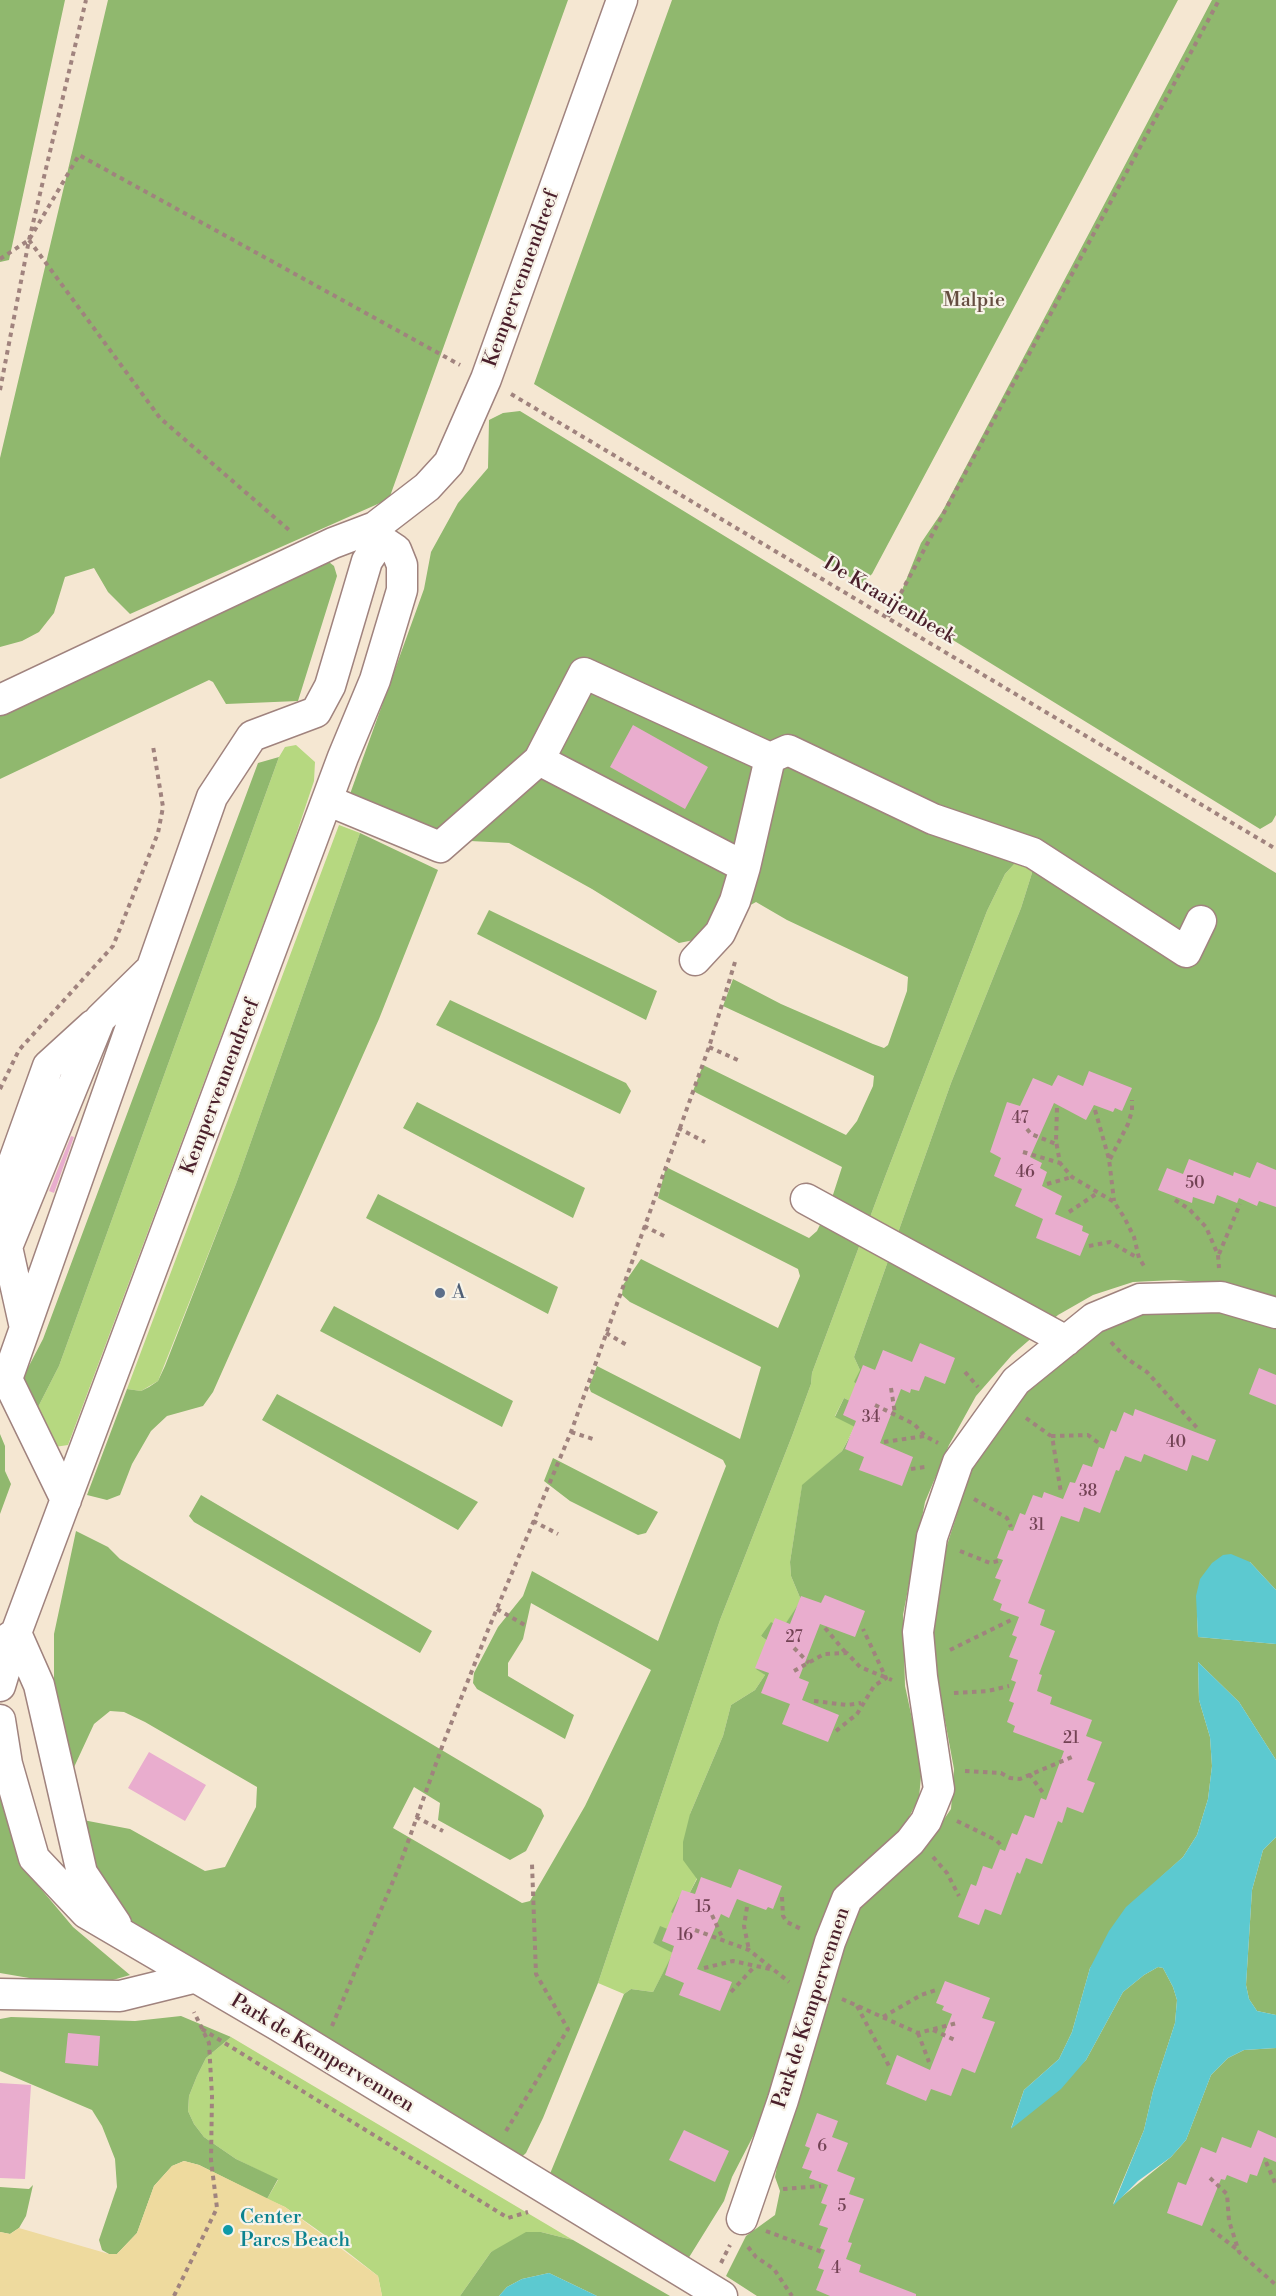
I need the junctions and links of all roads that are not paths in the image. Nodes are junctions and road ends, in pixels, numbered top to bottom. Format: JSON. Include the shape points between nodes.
{"nodes":[{"id":1,"x":622,"y":0,"type":"edge"},
{"id":2,"x":378,"y":534,"type":"junction"},
{"id":3,"x":0,"y":699,"type":"edge"},
{"id":4,"x":316,"y":712,"type":"junction"},
{"id":5,"x":343,"y":757,"type":"junction"},
{"id":6,"x":770,"y":758,"type":"junction"},
{"id":7,"x":539,"y":760,"type":"junction"},
{"id":8,"x":328,"y":801,"type":"junction"},
{"id":9,"x":745,"y":867,"type":"junction"},
{"id":10,"x":1201,"y":921,"type":"dead end"},
{"id":11,"x":694,"y":960,"type":"dead end"},
{"id":12,"x":152,"y":968,"type":"junction"},
{"id":13,"x":806,"y":1199,"type":"dead end"},
{"id":14,"x":1276,"y":1313,"type":"edge"},
{"id":15,"x":25,"y":1328,"type":"junction"},
{"id":16,"x":1066,"y":1341,"type":"junction"},
{"id":17,"x":66,"y":1500,"type":"junction"},
{"id":18,"x":8,"y":1639,"type":"edge"},
{"id":19,"x":0,"y":1686,"type":"edge"},
{"id":20,"x":0,"y":1720,"type":"edge"},
{"id":21,"x":122,"y":1932,"type":"junction"},
{"id":22,"x":193,"y":1978,"type":"junction"},
{"id":23,"x":0,"y":1994,"type":"edge"},
{"id":24,"x":739,"y":2226,"type":"road end"},
{"id":25,"x":715,"y":2292,"type":"edge"}],
"edges":[{"from":1,"to":2,"type":"street","name":"Kempervennendreef","via":[[486,379],[449,463]]},
{"from":2,"to":3,"type":"street","name":"Kempervennendreef","via":[[333,543]]},
{"from":2,"to":4,"type":"street","via":[[330,687]]},
{"from":2,"to":5,"type":"street","name":"Kempervennendreef","via":[[396,550],[402,565],[402,590],[375,680]]},
{"from":4,"to":5,"type":"street"},
{"from":4,"to":12,"type":"street","via":[[252,736],[212,797]]},
{"from":5,"to":8,"type":"street","name":"Kempervennendreef"},
{"from":6,"to":7,"type":"street","via":[[584,673]]},
{"from":6,"to":9,"type":"street"},
{"from":6,"to":10,"type":"street","via":[[788,750],[933,819],[1033,853],[1186,952]]},
{"from":7,"to":8,"type":"street","via":[[440,847]]},
{"from":7,"to":9,"type":"street"},
{"from":8,"to":17,"type":"street","name":"Kempervennendreef"},
{"from":9,"to":11,"type":"street","via":[[720,933]]},
{"from":12,"to":15,"type":"street","via":[[135,1014],[100,1043],[43,1200],[52,1250]]},
{"from":12,"to":15,"type":"street","via":[[48,1066],[1,1197],[7,1247]]},
{"from":13,"to":16,"type":"street"},
{"from":14,"to":16,"type":"street","name":"Park de Kempervennen","via":[[1225,1298],[1140,1299],[1094,1318]]},
{"from":15,"to":17,"type":"street","via":[[7,1378]]},
{"from":16,"to":24,"type":"street","name":"Park de Kempervennen","via":[[1016,1381],[963,1455],[949,1488],[932,1537],[918,1632],[939,1789],[931,1812],[913,1838],[847,1899]]},
{"from":17,"to":18,"type":"street","name":"Kempervennendreef"},
{"from":18,"to":19,"type":"street"},
{"from":18,"to":21,"type":"street","name":"Park de Kempervennen","via":[[39,1685],[82,1873]]},
{"from":20,"to":21,"type":"street","name":"Park de Kempervennen","via":[[7,1764],[34,1858],[86,1913]]},
{"from":21,"to":22,"type":"street","name":"Park de Kempervennen"},
{"from":22,"to":23,"type":"street","via":[[120,1996]]},
{"from":22,"to":25,"type":"street","name":"Park de Kempervennen"}]}
